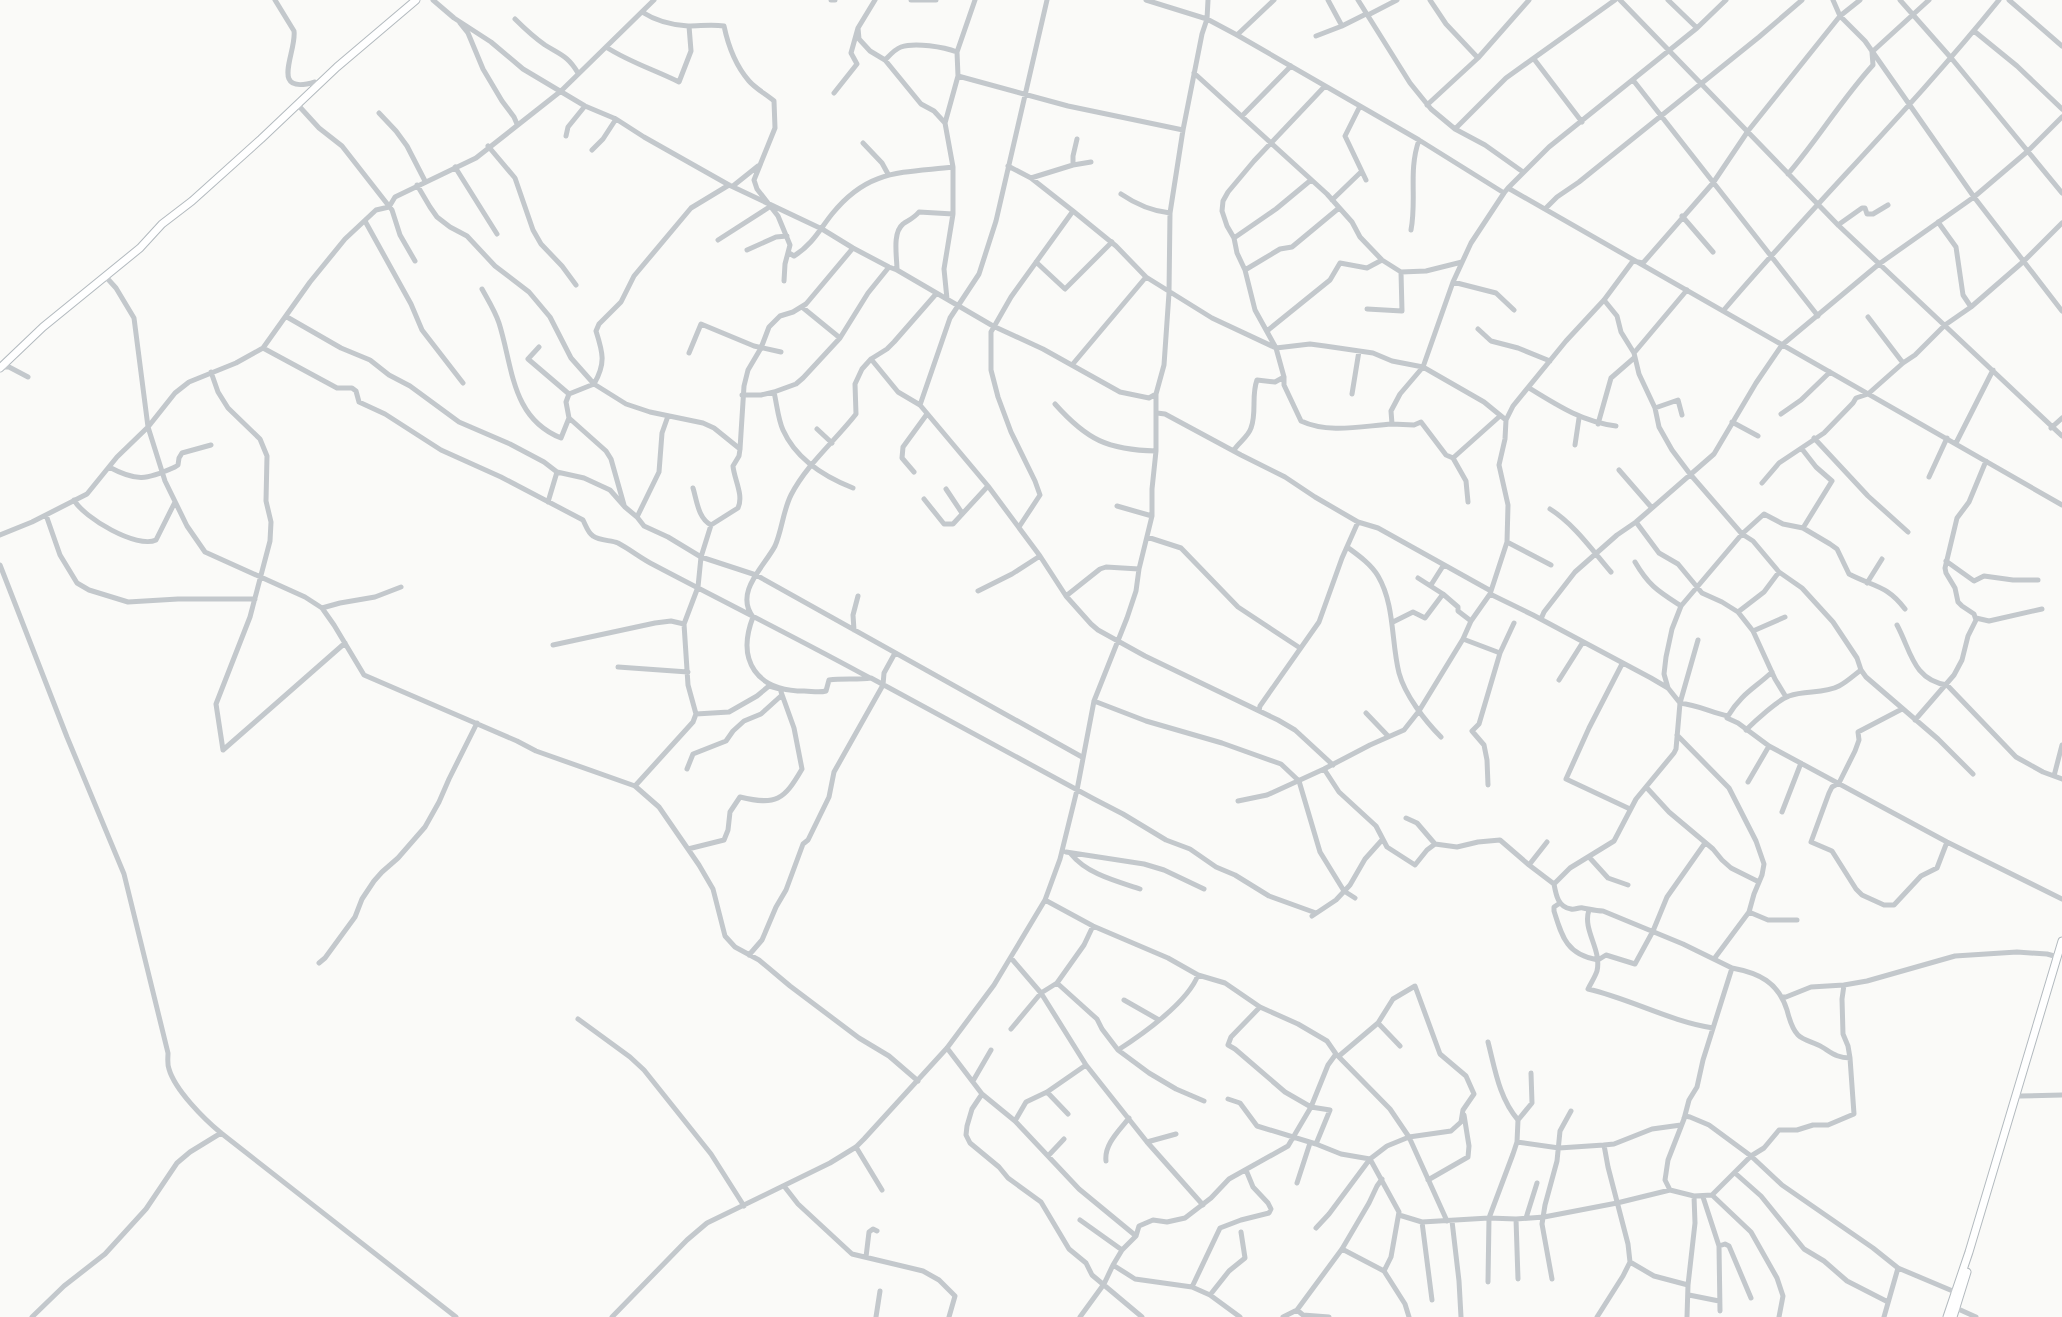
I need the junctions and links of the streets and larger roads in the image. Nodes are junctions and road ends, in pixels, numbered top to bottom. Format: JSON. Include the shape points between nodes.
{"nodes":[{"id":1,"x":275,"y":0,"type":"edge"},
{"id":2,"x":416,"y":0,"type":"edge"},
{"id":3,"x":433,"y":0,"type":"edge"},
{"id":4,"x":654,"y":0,"type":"edge"},
{"id":5,"x":831,"y":0,"type":"edge"},
{"id":6,"x":835,"y":0,"type":"edge"},
{"id":7,"x":876,"y":0,"type":"edge"},
{"id":8,"x":911,"y":0,"type":"edge"},
{"id":9,"x":936,"y":0,"type":"edge"},
{"id":10,"x":975,"y":0,"type":"edge"},
{"id":11,"x":1047,"y":0,"type":"edge"},
{"id":12,"x":1146,"y":0,"type":"edge"},
{"id":13,"x":1208,"y":0,"type":"edge"},
{"id":14,"x":1274,"y":0,"type":"edge"},
{"id":15,"x":1328,"y":0,"type":"edge"},
{"id":16,"x":1358,"y":0,"type":"edge"},
{"id":17,"x":1397,"y":0,"type":"edge"},
{"id":18,"x":1430,"y":0,"type":"edge"},
{"id":19,"x":1529,"y":0,"type":"edge"},
{"id":20,"x":1615,"y":0,"type":"edge"},
{"id":21,"x":1620,"y":0,"type":"edge"},
{"id":22,"x":1668,"y":0,"type":"edge"},
{"id":23,"x":1726,"y":0,"type":"edge"},
{"id":24,"x":1802,"y":0,"type":"edge"},
{"id":25,"x":1833,"y":0,"type":"edge"},
{"id":26,"x":1860,"y":0,"type":"edge"},
{"id":27,"x":1900,"y":0,"type":"edge"},
{"id":28,"x":1930,"y":0,"type":"edge"},
{"id":29,"x":1999,"y":0,"type":"edge"},
{"id":30,"x":2009,"y":0,"type":"edge"},
{"id":31,"x":642,"y":12,"type":"junction"},
{"id":32,"x":1367,"y":14,"type":"junction"},
{"id":33,"x":1840,"y":16,"type":"junction"},
{"id":34,"x":1914,"y":16,"type":"junction"},
{"id":35,"x":454,"y":18,"type":"junction"},
{"id":36,"x":1207,"y":19,"type":"junction"},
{"id":37,"x":515,"y":20,"type":"dead end"},
{"id":38,"x":689,"y":26,"type":"junction"},
{"id":39,"x":1342,"y":26,"type":"junction"},
{"id":40,"x":858,"y":28,"type":"junction"},
{"id":41,"x":1697,"y":28,"type":"junction"},
{"id":42,"x":1974,"y":31,"type":"junction"},
{"id":43,"x":1237,"y":35,"type":"junction"},
{"id":44,"x":1316,"y":36,"type":"dead end"},
{"id":45,"x":2062,"y":46,"type":"edge"},
{"id":46,"x":606,"y":47,"type":"junction"},
{"id":47,"x":1668,"y":50,"type":"junction"},
{"id":48,"x":958,"y":52,"type":"junction"},
{"id":49,"x":1872,"y":52,"type":"junction"},
{"id":50,"x":1478,"y":58,"type":"junction"},
{"id":51,"x":1952,"y":58,"type":"junction"},
{"id":52,"x":1534,"y":59,"type":"junction"},
{"id":53,"x":885,"y":60,"type":"junction"},
{"id":54,"x":1292,"y":66,"type":"junction"},
{"id":55,"x":578,"y":73,"type":"junction"},
{"id":56,"x":1194,"y":73,"type":"junction"},
{"id":57,"x":958,"y":76,"type":"junction"},
{"id":58,"x":1632,"y":80,"type":"junction"},
{"id":59,"x":1700,"y":84,"type":"junction"},
{"id":60,"x":319,"y":85,"type":"junction"},
{"id":61,"x":1324,"y":86,"type":"junction"},
{"id":62,"x":561,"y":91,"type":"junction"},
{"id":63,"x":834,"y":93,"type":"dead end"},
{"id":64,"x":1025,"y":93,"type":"junction"},
{"id":65,"x":1909,"y":104,"type":"junction"},
{"id":66,"x":298,"y":105,"type":"junction"},
{"id":67,"x":1427,"y":105,"type":"junction"},
{"id":68,"x":585,"y":106,"type":"junction"},
{"id":69,"x":1360,"y":106,"type":"junction"},
{"id":70,"x":2062,"y":109,"type":"edge"},
{"id":71,"x":379,"y":113,"type":"dead end"},
{"id":72,"x":1242,"y":116,"type":"junction"},
{"id":73,"x":1661,"y":116,"type":"junction"},
{"id":74,"x":2062,"y":117,"type":"edge"},
{"id":75,"x":616,"y":119,"type":"junction"},
{"id":76,"x":1582,"y":122,"type":"junction"},
{"id":77,"x":945,"y":123,"type":"junction"},
{"id":78,"x":517,"y":124,"type":"junction"},
{"id":79,"x":1455,"y":129,"type":"junction"},
{"id":80,"x":1183,"y":130,"type":"junction"},
{"id":81,"x":1748,"y":131,"type":"junction"},
{"id":82,"x":566,"y":136,"type":"dead end"},
{"id":83,"x":1077,"y":139,"type":"dead end"},
{"id":84,"x":1419,"y":140,"type":"junction"},
{"id":85,"x":863,"y":143,"type":"dead end"},
{"id":86,"x":1271,"y":143,"type":"junction"},
{"id":87,"x":488,"y":146,"type":"junction"},
{"id":88,"x":592,"y":150,"type":"dead end"},
{"id":89,"x":2028,"y":151,"type":"junction"},
{"id":90,"x":1091,"y":162,"type":"dead end"},
{"id":91,"x":1073,"y":165,"type":"junction"},
{"id":92,"x":758,"y":166,"type":"junction"},
{"id":93,"x":1008,"y":166,"type":"junction"},
{"id":94,"x":455,"y":167,"type":"junction"},
{"id":95,"x":953,"y":167,"type":"junction"},
{"id":96,"x":1361,"y":172,"type":"junction"},
{"id":97,"x":1523,"y":172,"type":"junction"},
{"id":98,"x":888,"y":174,"type":"junction"},
{"id":99,"x":1788,"y":174,"type":"junction"},
{"id":100,"x":1031,"y":178,"type":"junction"},
{"id":101,"x":1311,"y":180,"type":"junction"},
{"id":102,"x":1366,"y":180,"type":"dead end"},
{"id":103,"x":425,"y":181,"type":"junction"},
{"id":104,"x":1712,"y":183,"type":"junction"},
{"id":105,"x":417,"y":185,"type":"junction"},
{"id":106,"x":731,"y":185,"type":"junction"},
{"id":107,"x":1506,"y":190,"type":"junction"},
{"id":108,"x":2062,"y":192,"type":"edge"},
{"id":109,"x":1121,"y":194,"type":"dead end"},
{"id":110,"x":1974,"y":197,"type":"junction"},
{"id":111,"x":1332,"y":200,"type":"junction"},
{"id":112,"x":1818,"y":205,"type":"junction"},
{"id":113,"x":1888,"y":205,"type":"dead end"},
{"id":114,"x":771,"y":206,"type":"junction"},
{"id":115,"x":388,"y":207,"type":"junction"},
{"id":116,"x":1339,"y":208,"type":"junction"},
{"id":117,"x":1545,"y":209,"type":"junction"},
{"id":118,"x":1073,"y":211,"type":"junction"},
{"id":119,"x":954,"y":214,"type":"junction"},
{"id":120,"x":1170,"y":214,"type":"junction"},
{"id":121,"x":1682,"y":216,"type":"junction"},
{"id":122,"x":365,"y":220,"type":"junction"},
{"id":123,"x":1938,"y":222,"type":"junction"},
{"id":124,"x":2062,"y":224,"type":"edge"},
{"id":125,"x":1838,"y":225,"type":"junction"},
{"id":126,"x":822,"y":229,"type":"junction"},
{"id":127,"x":1411,"y":230,"type":"dead end"},
{"id":128,"x":497,"y":234,"type":"dead end"},
{"id":129,"x":787,"y":236,"type":"junction"},
{"id":130,"x":1234,"y":238,"type":"junction"},
{"id":131,"x":718,"y":240,"type":"dead end"},
{"id":132,"x":1112,"y":242,"type":"junction"},
{"id":133,"x":853,"y":248,"type":"junction"},
{"id":134,"x":747,"y":250,"type":"dead end"},
{"id":135,"x":1713,"y":252,"type":"dead end"},
{"id":136,"x":789,"y":253,"type":"junction"},
{"id":137,"x":1770,"y":256,"type":"junction"},
{"id":138,"x":1382,"y":260,"type":"junction"},
{"id":139,"x":416,"y":261,"type":"dead end"},
{"id":140,"x":1633,"y":261,"type":"junction"},
{"id":141,"x":2024,"y":261,"type":"junction"},
{"id":142,"x":1036,"y":262,"type":"junction"},
{"id":143,"x":1462,"y":262,"type":"junction"},
{"id":144,"x":1879,"y":264,"type":"junction"},
{"id":145,"x":889,"y":268,"type":"junction"},
{"id":146,"x":897,"y":270,"type":"junction"},
{"id":147,"x":1245,"y":270,"type":"junction"},
{"id":148,"x":1401,"y":272,"type":"junction"},
{"id":149,"x":106,"y":277,"type":"junction"},
{"id":150,"x":1146,"y":277,"type":"junction"},
{"id":151,"x":784,"y":281,"type":"dead end"},
{"id":152,"x":1453,"y":282,"type":"junction"},
{"id":153,"x":576,"y":285,"type":"dead end"},
{"id":154,"x":482,"y":289,"type":"dead end"},
{"id":155,"x":1686,"y":290,"type":"junction"},
{"id":156,"x":1169,"y":293,"type":"junction"},
{"id":157,"x":936,"y":294,"type":"junction"},
{"id":158,"x":947,"y":299,"type":"junction"},
{"id":159,"x":1604,"y":300,"type":"junction"},
{"id":160,"x":958,"y":306,"type":"junction"},
{"id":161,"x":802,"y":307,"type":"junction"},
{"id":162,"x":1971,"y":307,"type":"junction"},
{"id":163,"x":1367,"y":309,"type":"dead end"},
{"id":164,"x":2061,"y":309,"type":"edge"},
{"id":165,"x":1514,"y":310,"type":"dead end"},
{"id":166,"x":1723,"y":311,"type":"junction"},
{"id":167,"x":1818,"y":316,"type":"junction"},
{"id":168,"x":287,"y":317,"type":"junction"},
{"id":169,"x":1868,"y":317,"type":"dead end"},
{"id":170,"x":1945,"y":325,"type":"junction"},
{"id":171,"x":993,"y":326,"type":"junction"},
{"id":172,"x":1478,"y":330,"type":"dead end"},
{"id":173,"x":1268,"y":331,"type":"junction"},
{"id":174,"x":840,"y":338,"type":"junction"},
{"id":175,"x":1782,"y":345,"type":"junction"},
{"id":176,"x":539,"y":347,"type":"dead end"},
{"id":177,"x":263,"y":348,"type":"junction"},
{"id":178,"x":761,"y":348,"type":"junction"},
{"id":179,"x":1276,"y":348,"type":"junction"},
{"id":180,"x":1358,"y":351,"type":"junction"},
{"id":181,"x":781,"y":352,"type":"dead end"},
{"id":182,"x":689,"y":353,"type":"dead end"},
{"id":183,"x":1634,"y":356,"type":"junction"},
{"id":184,"x":871,"y":359,"type":"junction"},
{"id":185,"x":1550,"y":361,"type":"junction"},
{"id":186,"x":1903,"y":363,"type":"junction"},
{"id":187,"x":1072,"y":365,"type":"junction"},
{"id":188,"x":0,"y":368,"type":"edge"},
{"id":189,"x":1423,"y":368,"type":"junction"},
{"id":190,"x":1993,"y":370,"type":"junction"},
{"id":191,"x":212,"y":372,"type":"junction"},
{"id":192,"x":1830,"y":372,"type":"junction"},
{"id":193,"x":28,"y":377,"type":"dead end"},
{"id":194,"x":1284,"y":377,"type":"junction"},
{"id":195,"x":463,"y":383,"type":"dead end"},
{"id":196,"x":594,"y":384,"type":"junction"},
{"id":197,"x":1529,"y":388,"type":"junction"},
{"id":198,"x":774,"y":392,"type":"junction"},
{"id":199,"x":569,"y":394,"type":"junction"},
{"id":200,"x":1156,"y":394,"type":"junction"},
{"id":201,"x":1352,"y":394,"type":"dead end"},
{"id":202,"x":1868,"y":394,"type":"junction"},
{"id":203,"x":742,"y":395,"type":"junction"},
{"id":204,"x":1056,"y":404,"type":"dead end"},
{"id":205,"x":920,"y":405,"type":"junction"},
{"id":206,"x":1655,"y":408,"type":"junction"},
{"id":207,"x":1157,"y":413,"type":"junction"},
{"id":208,"x":927,"y":414,"type":"junction"},
{"id":209,"x":1781,"y":414,"type":"dead end"},
{"id":210,"x":1682,"y":415,"type":"dead end"},
{"id":211,"x":668,"y":416,"type":"junction"},
{"id":212,"x":1500,"y":416,"type":"junction"},
{"id":213,"x":569,"y":418,"type":"junction"},
{"id":214,"x":1579,"y":418,"type":"junction"},
{"id":215,"x":2062,"y":418,"type":"edge"},
{"id":216,"x":1506,"y":420,"type":"junction"},
{"id":217,"x":1732,"y":422,"type":"junction"},
{"id":218,"x":1392,"y":424,"type":"junction"},
{"id":219,"x":1598,"y":424,"type":"junction"},
{"id":220,"x":1616,"y":426,"type":"dead end"},
{"id":221,"x":148,"y":427,"type":"junction"},
{"id":222,"x":2051,"y":428,"type":"junction"},
{"id":223,"x":817,"y":429,"type":"dead end"},
{"id":224,"x":1758,"y":436,"type":"dead end"},
{"id":225,"x":2062,"y":436,"type":"edge"},
{"id":226,"x":1814,"y":438,"type":"junction"},
{"id":227,"x":1947,"y":438,"type":"junction"},
{"id":228,"x":832,"y":443,"type":"junction"},
{"id":229,"x":1956,"y":444,"type":"junction"},
{"id":230,"x":211,"y":445,"type":"dead end"},
{"id":231,"x":1575,"y":445,"type":"dead end"},
{"id":232,"x":740,"y":449,"type":"junction"},
{"id":233,"x":1802,"y":449,"type":"junction"},
{"id":234,"x":1234,"y":450,"type":"junction"},
{"id":235,"x":1156,"y":451,"type":"junction"},
{"id":236,"x":1453,"y":458,"type":"junction"},
{"id":237,"x":1986,"y":461,"type":"junction"},
{"id":238,"x":812,"y":466,"type":"junction"},
{"id":239,"x":109,"y":467,"type":"junction"},
{"id":240,"x":1619,"y":470,"type":"dead end"},
{"id":241,"x":557,"y":472,"type":"junction"},
{"id":242,"x":914,"y":472,"type":"dead end"},
{"id":243,"x":162,"y":473,"type":"junction"},
{"id":244,"x":1690,"y":474,"type":"junction"},
{"id":245,"x":1930,"y":477,"type":"dead end"},
{"id":246,"x":1762,"y":483,"type":"dead end"},
{"id":247,"x":988,"y":486,"type":"junction"},
{"id":248,"x":693,"y":488,"type":"dead end"},
{"id":249,"x":853,"y":488,"type":"dead end"},
{"id":250,"x":946,"y":489,"type":"dead end"},
{"id":251,"x":924,"y":499,"type":"dead end"},
{"id":252,"x":74,"y":500,"type":"junction"},
{"id":253,"x":175,"y":502,"type":"junction"},
{"id":254,"x":548,"y":502,"type":"junction"},
{"id":255,"x":1468,"y":502,"type":"dead end"},
{"id":256,"x":2062,"y":505,"type":"edge"},
{"id":257,"x":1117,"y":506,"type":"dead end"},
{"id":258,"x":625,"y":508,"type":"junction"},
{"id":259,"x":1652,"y":508,"type":"junction"},
{"id":260,"x":1550,"y":509,"type":"dead end"},
{"id":261,"x":962,"y":513,"type":"junction"},
{"id":262,"x":46,"y":515,"type":"junction"},
{"id":263,"x":1152,"y":516,"type":"junction"},
{"id":264,"x":637,"y":517,"type":"junction"},
{"id":265,"x":1358,"y":522,"type":"junction"},
{"id":266,"x":1636,"y":522,"type":"junction"},
{"id":267,"x":712,"y":526,"type":"junction"},
{"id":268,"x":1019,"y":527,"type":"junction"},
{"id":269,"x":1803,"y":528,"type":"junction"},
{"id":270,"x":1908,"y":532,"type":"dead end"},
{"id":271,"x":1742,"y":534,"type":"junction"},
{"id":272,"x":0,"y":535,"type":"edge"},
{"id":273,"x":1147,"y":537,"type":"junction"},
{"id":274,"x":1507,"y":542,"type":"junction"},
{"id":275,"x":1347,"y":547,"type":"junction"},
{"id":276,"x":1595,"y":554,"type":"junction"},
{"id":277,"x":1040,"y":556,"type":"junction"},
{"id":278,"x":701,"y":557,"type":"junction"},
{"id":279,"x":1882,"y":559,"type":"dead end"},
{"id":280,"x":1946,"y":561,"type":"junction"},
{"id":281,"x":1636,"y":562,"type":"dead end"},
{"id":282,"x":0,"y":565,"type":"edge"},
{"id":283,"x":1551,"y":565,"type":"dead end"},
{"id":284,"x":1443,"y":566,"type":"junction"},
{"id":285,"x":1139,"y":569,"type":"junction"},
{"id":286,"x":1611,"y":572,"type":"dead end"},
{"id":287,"x":1779,"y":572,"type":"junction"},
{"id":288,"x":756,"y":575,"type":"junction"},
{"id":289,"x":260,"y":578,"type":"junction"},
{"id":290,"x":1418,"y":578,"type":"dead end"},
{"id":291,"x":2038,"y":580,"type":"dead end"},
{"id":292,"x":1867,"y":582,"type":"junction"},
{"id":293,"x":1432,"y":585,"type":"junction"},
{"id":294,"x":1696,"y":586,"type":"junction"},
{"id":295,"x":401,"y":587,"type":"dead end"},
{"id":296,"x":698,"y":587,"type":"junction"},
{"id":297,"x":978,"y":591,"type":"dead end"},
{"id":298,"x":1490,"y":593,"type":"junction"},
{"id":299,"x":1444,"y":594,"type":"junction"},
{"id":300,"x":858,"y":596,"type":"dead end"},
{"id":301,"x":1066,"y":596,"type":"junction"},
{"id":302,"x":255,"y":600,"type":"junction"},
{"id":303,"x":1680,"y":606,"type":"junction"},
{"id":304,"x":322,"y":608,"type":"junction"},
{"id":305,"x":1906,"y":609,"type":"dead end"},
{"id":306,"x":2042,"y":609,"type":"dead end"},
{"id":307,"x":1544,"y":612,"type":"junction"},
{"id":308,"x":1738,"y":612,"type":"junction"},
{"id":309,"x":1533,"y":614,"type":"junction"},
{"id":310,"x":1785,"y":616,"type":"dead end"},
{"id":311,"x":753,"y":617,"type":"junction"},
{"id":312,"x":1976,"y":618,"type":"junction"},
{"id":313,"x":1541,"y":619,"type":"junction"},
{"id":314,"x":1471,"y":621,"type":"junction"},
{"id":315,"x":1393,"y":622,"type":"junction"},
{"id":316,"x":684,"y":624,"type":"junction"},
{"id":317,"x":1514,"y":624,"type":"dead end"},
{"id":318,"x":1897,"y":625,"type":"dead end"},
{"id":319,"x":854,"y":630,"type":"junction"},
{"id":320,"x":1753,"y":631,"type":"junction"},
{"id":321,"x":1117,"y":640,"type":"junction"},
{"id":322,"x":1463,"y":640,"type":"junction"},
{"id":323,"x":1698,"y":640,"type":"dead end"},
{"id":324,"x":1583,"y":642,"type":"junction"},
{"id":325,"x":345,"y":643,"type":"junction"},
{"id":326,"x":553,"y":645,"type":"dead end"},
{"id":327,"x":1300,"y":648,"type":"junction"},
{"id":328,"x":895,"y":653,"type":"junction"},
{"id":329,"x":1500,"y":653,"type":"junction"},
{"id":330,"x":1622,"y":664,"type":"junction"},
{"id":331,"x":618,"y":667,"type":"dead end"},
{"id":332,"x":1861,"y":670,"type":"junction"},
{"id":333,"x":688,"y":672,"type":"junction"},
{"id":334,"x":1772,"y":672,"type":"junction"},
{"id":335,"x":1664,"y":674,"type":"junction"},
{"id":336,"x":871,"y":678,"type":"junction"},
{"id":337,"x":1651,"y":678,"type":"junction"},
{"id":338,"x":1559,"y":680,"type":"dead end"},
{"id":339,"x":883,"y":685,"type":"junction"},
{"id":340,"x":1947,"y":685,"type":"junction"},
{"id":341,"x":1668,"y":688,"type":"junction"},
{"id":342,"x":780,"y":689,"type":"junction"},
{"id":343,"x":782,"y":695,"type":"junction"},
{"id":344,"x":1786,"y":697,"type":"junction"},
{"id":345,"x":1094,"y":701,"type":"junction"},
{"id":346,"x":1680,"y":703,"type":"junction"},
{"id":347,"x":1902,"y":708,"type":"junction"},
{"id":348,"x":1419,"y":710,"type":"junction"},
{"id":349,"x":1258,"y":711,"type":"junction"},
{"id":350,"x":1366,"y":713,"type":"dead end"},
{"id":351,"x":696,"y":714,"type":"junction"},
{"id":352,"x":1728,"y":716,"type":"junction"},
{"id":353,"x":1915,"y":720,"type":"junction"},
{"id":354,"x":477,"y":723,"type":"junction"},
{"id":355,"x":1746,"y":730,"type":"junction"},
{"id":356,"x":1677,"y":735,"type":"junction"},
{"id":357,"x":1388,"y":736,"type":"junction"},
{"id":358,"x":1441,"y":737,"type":"dead end"},
{"id":359,"x":2062,"y":745,"type":"edge"},
{"id":360,"x":1769,"y":746,"type":"junction"},
{"id":361,"x":1082,"y":757,"type":"junction"},
{"id":362,"x":1800,"y":763,"type":"junction"},
{"id":363,"x":1333,"y":765,"type":"junction"},
{"id":364,"x":687,"y":769,"type":"dead end"},
{"id":365,"x":1324,"y":769,"type":"junction"},
{"id":366,"x":1973,"y":774,"type":"dead end"},
{"id":367,"x":2054,"y":776,"type":"junction"},
{"id":368,"x":2062,"y":779,"type":"edge"},
{"id":369,"x":1299,"y":781,"type":"junction"},
{"id":370,"x":1748,"y":782,"type":"dead end"},
{"id":371,"x":1839,"y":783,"type":"junction"},
{"id":372,"x":1488,"y":785,"type":"dead end"},
{"id":373,"x":635,"y":786,"type":"junction"},
{"id":374,"x":1647,"y":788,"type":"junction"},
{"id":375,"x":1077,"y":790,"type":"junction"},
{"id":376,"x":1238,"y":801,"type":"dead end"},
{"id":377,"x":1630,"y":809,"type":"junction"},
{"id":378,"x":1782,"y":812,"type":"dead end"},
{"id":379,"x":1406,"y":818,"type":"dead end"},
{"id":380,"x":1065,"y":840,"type":"junction"},
{"id":381,"x":1382,"y":840,"type":"junction"},
{"id":382,"x":1547,"y":842,"type":"dead end"},
{"id":383,"x":1948,"y":842,"type":"junction"},
{"id":384,"x":1705,"y":843,"type":"junction"},
{"id":385,"x":1435,"y":844,"type":"junction"},
{"id":386,"x":688,"y":849,"type":"junction"},
{"id":387,"x":1068,"y":853,"type":"junction"},
{"id":388,"x":1588,"y":857,"type":"junction"},
{"id":389,"x":1060,"y":859,"type":"junction"},
{"id":390,"x":1529,"y":866,"type":"junction"},
{"id":391,"x":1760,"y":882,"type":"junction"},
{"id":392,"x":1554,"y":884,"type":"junction"},
{"id":393,"x":1628,"y":885,"type":"dead end"},
{"id":394,"x":1140,"y":889,"type":"dead end"},
{"id":395,"x":1204,"y":889,"type":"dead end"},
{"id":396,"x":1344,"y":891,"type":"junction"},
{"id":397,"x":1355,"y":898,"type":"dead end"},
{"id":398,"x":2062,"y":899,"type":"edge"},
{"id":399,"x":1045,"y":900,"type":"junction"},
{"id":400,"x":1560,"y":903,"type":"junction"},
{"id":401,"x":1589,"y":910,"type":"junction"},
{"id":402,"x":1749,"y":912,"type":"junction"},
{"id":403,"x":1797,"y":920,"type":"dead end"},
{"id":404,"x":1093,"y":926,"type":"junction"},
{"id":405,"x":1653,"y":931,"type":"junction"},
{"id":406,"x":2062,"y":942,"type":"edge"},
{"id":407,"x":749,"y":955,"type":"junction"},
{"id":408,"x":2060,"y":955,"type":"edge"},
{"id":409,"x":1011,"y":958,"type":"junction"},
{"id":410,"x":1714,"y":959,"type":"junction"},
{"id":411,"x":1598,"y":960,"type":"junction"},
{"id":412,"x":319,"y":963,"type":"dead end"},
{"id":413,"x":1732,"y":968,"type":"junction"},
{"id":414,"x":1198,"y":975,"type":"junction"},
{"id":415,"x":1057,"y":983,"type":"junction"},
{"id":416,"x":1844,"y":985,"type":"junction"},
{"id":417,"x":1041,"y":993,"type":"junction"},
{"id":418,"x":1782,"y":997,"type":"junction"},
{"id":419,"x":1124,"y":1000,"type":"dead end"},
{"id":420,"x":1260,"y":1007,"type":"junction"},
{"id":421,"x":578,"y":1019,"type":"dead end"},
{"id":422,"x":1159,"y":1020,"type":"junction"},
{"id":423,"x":1378,"y":1024,"type":"junction"},
{"id":424,"x":1713,"y":1028,"type":"junction"},
{"id":425,"x":1011,"y":1029,"type":"dead end"},
{"id":426,"x":1488,"y":1042,"type":"dead end"},
{"id":427,"x":1400,"y":1046,"type":"dead end"},
{"id":428,"x":947,"y":1048,"type":"junction"},
{"id":429,"x":992,"y":1050,"type":"dead end"},
{"id":430,"x":1118,"y":1050,"type":"junction"},
{"id":431,"x":1338,"y":1055,"type":"junction"},
{"id":432,"x":1850,"y":1058,"type":"junction"},
{"id":433,"x":1086,"y":1065,"type":"junction"},
{"id":434,"x":1531,"y":1073,"type":"dead end"},
{"id":435,"x":918,"y":1081,"type":"junction"},
{"id":436,"x":973,"y":1081,"type":"junction"},
{"id":437,"x":1047,"y":1092,"type":"junction"},
{"id":438,"x":982,"y":1094,"type":"junction"},
{"id":439,"x":2062,"y":1095,"type":"edge"},
{"id":440,"x":2020,"y":1096,"type":"junction"},
{"id":441,"x":1228,"y":1099,"type":"dead end"},
{"id":442,"x":1204,"y":1101,"type":"dead end"},
{"id":443,"x":1311,"y":1108,"type":"junction"},
{"id":444,"x":1463,"y":1110,"type":"junction"},
{"id":445,"x":1570,"y":1111,"type":"dead end"},
{"id":446,"x":1068,"y":1114,"type":"dead end"},
{"id":447,"x":1130,"y":1118,"type":"junction"},
{"id":448,"x":1684,"y":1118,"type":"junction"},
{"id":449,"x":1518,"y":1120,"type":"junction"},
{"id":450,"x":1015,"y":1121,"type":"junction"},
{"id":451,"x":1680,"y":1126,"type":"junction"},
{"id":452,"x":221,"y":1133,"type":"junction"},
{"id":453,"x":1176,"y":1134,"type":"dead end"},
{"id":454,"x":1409,"y":1137,"type":"junction"},
{"id":455,"x":1294,"y":1138,"type":"junction"},
{"id":456,"x":1064,"y":1139,"type":"dead end"},
{"id":457,"x":1147,"y":1142,"type":"junction"},
{"id":458,"x":1517,"y":1142,"type":"junction"},
{"id":459,"x":1310,"y":1143,"type":"junction"},
{"id":460,"x":1316,"y":1144,"type":"junction"},
{"id":461,"x":1604,"y":1145,"type":"junction"},
{"id":462,"x":856,"y":1147,"type":"junction"},
{"id":463,"x":1559,"y":1148,"type":"junction"},
{"id":464,"x":1048,"y":1156,"type":"junction"},
{"id":465,"x":1751,"y":1156,"type":"junction"},
{"id":466,"x":1370,"y":1159,"type":"junction"},
{"id":467,"x":1106,"y":1161,"type":"dead end"},
{"id":468,"x":1246,"y":1170,"type":"junction"},
{"id":469,"x":1735,"y":1173,"type":"junction"},
{"id":470,"x":1382,"y":1179,"type":"junction"},
{"id":471,"x":1428,"y":1180,"type":"junction"},
{"id":472,"x":1297,"y":1183,"type":"dead end"},
{"id":473,"x":1537,"y":1183,"type":"dead end"},
{"id":474,"x":784,"y":1186,"type":"junction"},
{"id":475,"x":882,"y":1190,"type":"dead end"},
{"id":476,"x":1670,"y":1190,"type":"junction"},
{"id":477,"x":1712,"y":1195,"type":"junction"},
{"id":478,"x":1694,"y":1196,"type":"junction"},
{"id":479,"x":1703,"y":1197,"type":"junction"},
{"id":480,"x":1617,"y":1203,"type":"junction"},
{"id":481,"x":1203,"y":1205,"type":"junction"},
{"id":482,"x":744,"y":1206,"type":"junction"},
{"id":483,"x":1399,"y":1215,"type":"junction"},
{"id":484,"x":1544,"y":1217,"type":"junction"},
{"id":485,"x":1489,"y":1218,"type":"junction"},
{"id":486,"x":1526,"y":1218,"type":"junction"},
{"id":487,"x":1516,"y":1219,"type":"junction"},
{"id":488,"x":1080,"y":1220,"type":"dead end"},
{"id":489,"x":1449,"y":1221,"type":"junction"},
{"id":490,"x":1422,"y":1222,"type":"junction"},
{"id":491,"x":1316,"y":1228,"type":"dead end"},
{"id":492,"x":877,"y":1231,"type":"dead end"},
{"id":493,"x":1240,"y":1232,"type":"dead end"},
{"id":494,"x":1136,"y":1236,"type":"junction"},
{"id":495,"x":1719,"y":1246,"type":"junction"},
{"id":496,"x":1342,"y":1249,"type":"junction"},
{"id":497,"x":1122,"y":1250,"type":"junction"},
{"id":498,"x":866,"y":1257,"type":"junction"},
{"id":499,"x":1630,"y":1262,"type":"junction"},
{"id":500,"x":1113,"y":1265,"type":"junction"},
{"id":501,"x":1898,"y":1268,"type":"junction"},
{"id":502,"x":1384,"y":1271,"type":"junction"},
{"id":503,"x":1518,"y":1279,"type":"dead end"},
{"id":504,"x":1552,"y":1279,"type":"dead end"},
{"id":505,"x":1488,"y":1282,"type":"dead end"},
{"id":506,"x":1104,"y":1284,"type":"junction"},
{"id":507,"x":1688,"y":1284,"type":"junction"},
{"id":508,"x":1192,"y":1287,"type":"junction"},
{"id":509,"x":880,"y":1291,"type":"dead end"},
{"id":510,"x":1955,"y":1292,"type":"junction"},
{"id":511,"x":1210,"y":1295,"type":"junction"},
{"id":512,"x":1689,"y":1295,"type":"junction"},
{"id":513,"x":1751,"y":1298,"type":"dead end"},
{"id":514,"x":1432,"y":1300,"type":"dead end"},
{"id":515,"x":1719,"y":1301,"type":"junction"},
{"id":516,"x":1888,"y":1302,"type":"junction"},
{"id":517,"x":1956,"y":1308,"type":"junction"},
{"id":518,"x":1297,"y":1310,"type":"junction"},
{"id":519,"x":1720,"y":1311,"type":"dead end"},
{"id":520,"x":1302,"y":1316,"type":"edge"},
{"id":521,"x":32,"y":1317,"type":"edge"},
{"id":522,"x":456,"y":1317,"type":"edge"},
{"id":523,"x":612,"y":1317,"type":"edge"},
{"id":524,"x":876,"y":1317,"type":"edge"},
{"id":525,"x":949,"y":1317,"type":"edge"},
{"id":526,"x":1080,"y":1317,"type":"edge"},
{"id":527,"x":1142,"y":1317,"type":"edge"},
{"id":528,"x":1240,"y":1317,"type":"edge"},
{"id":529,"x":1283,"y":1317,"type":"edge"},
{"id":530,"x":1329,"y":1317,"type":"edge"},
{"id":531,"x":1409,"y":1317,"type":"edge"},
{"id":532,"x":1461,"y":1317,"type":"edge"},
{"id":533,"x":1597,"y":1317,"type":"edge"},
{"id":534,"x":1687,"y":1317,"type":"edge"},
{"id":535,"x":1779,"y":1317,"type":"edge"},
{"id":536,"x":1884,"y":1317,"type":"edge"},
{"id":537,"x":1947,"y":1317,"type":"edge"},
{"id":538,"x":1953,"y":1317,"type":"edge"},
{"id":539,"x":1976,"y":1317,"type":"edge"}],
"edges":[{"from":1,"to":60,"type":"street","via":[[294,31],[287,70],[289,78],[296,85],[315,82]]},
{"from":2,"to":60,"type":"street"},
{"from":3,"to":35,"type":"street"},
{"from":4,"to":31,"type":"street"},
{"from":5,"to":6,"type":"street"},
{"from":7,"to":40,"type":"street"},
{"from":8,"to":9,"type":"street"},
{"from":10,"to":48,"type":"street"},
{"from":11,"to":64,"type":"street"},
{"from":12,"to":36,"type":"street"},
{"from":13,"to":36,"type":"street"},
{"from":14,"to":43,"type":"street"},
{"from":15,"to":39,"type":"street"},
{"from":16,"to":32,"type":"street"},
{"from":17,"to":32,"type":"street"},
{"from":18,"to":50,"type":"street","via":[[1446,24]]},
{"from":19,"to":50,"type":"street"},
{"from":20,"to":52,"type":"street"},
{"from":21,"to":47,"type":"street"},
{"from":22,"to":41,"type":"street"},
{"from":23,"to":41,"type":"street"},
{"from":24,"to":59,"type":"street"},
{"from":25,"to":33,"type":"street"},
{"from":26,"to":33,"type":"street"},
{"from":27,"to":34,"type":"street"},
{"from":28,"to":34,"type":"street"},
{"from":29,"to":42,"type":"street"},
{"from":30,"to":45,"type":"street"},
{"from":31,"to":38,"type":"street","via":[[655,20]]},
{"from":31,"to":46,"type":"street"},
{"from":32,"to":39,"type":"street"},
{"from":32,"to":67,"type":"street"},
{"from":33,"to":49,"type":"street"},
{"from":33,"to":81,"type":"street"},
{"from":34,"to":49,"type":"street"},
{"from":34,"to":51,"type":"street"},
{"from":35,"to":62,"type":"street","via":[[491,42],[523,69]]},
{"from":35,"to":78,"type":"street","via":[[468,34],[483,69]]},
{"from":36,"to":43,"type":"street"},
{"from":36,"to":56,"type":"street"},
{"from":37,"to":55,"type":"street","via":[[544,45],[562,54]]},
{"from":38,"to":46,"type":"street","via":[[691,51],[679,82],[626,60]]},
{"from":38,"to":92,"type":"street","via":[[724,26],[741,70],[774,101],[775,128]]},
{"from":39,"to":44,"type":"street"},
{"from":40,"to":53,"type":"street","via":[[859,39]]},
{"from":40,"to":63,"type":"street","via":[[851,53],[857,64]]},
{"from":41,"to":47,"type":"street"},
{"from":42,"to":51,"type":"street"},
{"from":42,"to":70,"type":"street"},
{"from":43,"to":54,"type":"street"},
{"from":46,"to":55,"type":"street"},
{"from":47,"to":58,"type":"street"},
{"from":47,"to":59,"type":"street"},
{"from":48,"to":53,"type":"street","via":[[930,46],[908,46],[900,47]]},
{"from":48,"to":57,"type":"street"},
{"from":49,"to":65,"type":"street"},
{"from":49,"to":99,"type":"street","via":[[1873,65],[1858,80],[1824,130]]},
{"from":50,"to":67,"type":"street"},
{"from":51,"to":65,"type":"street"},
{"from":51,"to":89,"type":"street"},
{"from":52,"to":76,"type":"street"},
{"from":52,"to":79,"type":"street","via":[[1493,90]]},
{"from":53,"to":77,"type":"street","via":[[921,104],[934,111]]},
{"from":54,"to":61,"type":"street"},
{"from":54,"to":72,"type":"street"},
{"from":55,"to":62,"type":"street"},
{"from":56,"to":72,"type":"street"},
{"from":56,"to":80,"type":"street"},
{"from":57,"to":64,"type":"street"},
{"from":57,"to":77,"type":"street"},
{"from":58,"to":73,"type":"street"},
{"from":58,"to":76,"type":"street"},
{"from":59,"to":73,"type":"street"},
{"from":59,"to":81,"type":"street"},
{"from":60,"to":66,"type":"street"},
{"from":61,"to":69,"type":"street"},
{"from":61,"to":86,"type":"street"},
{"from":62,"to":68,"type":"street"},
{"from":62,"to":78,"type":"street"},
{"from":64,"to":80,"type":"street","via":[[1077,108]]},
{"from":64,"to":93,"type":"street"},
{"from":65,"to":110,"type":"street"},
{"from":65,"to":112,"type":"street"},
{"from":66,"to":115,"type":"street","via":[[319,128],[342,146]]},
{"from":66,"to":149,"type":"street"},
{"from":67,"to":79,"type":"street"},
{"from":68,"to":75,"type":"street"},
{"from":68,"to":82,"type":"street","via":[[568,127]]},
{"from":69,"to":84,"type":"street"},
{"from":69,"to":96,"type":"street","via":[[1345,136]]},
{"from":71,"to":103,"type":"street","via":[[407,146]]},
{"from":72,"to":86,"type":"street"},
{"from":73,"to":104,"type":"street"},
{"from":73,"to":117,"type":"street"},
{"from":74,"to":89,"type":"street"},
{"from":75,"to":88,"type":"street"},
{"from":75,"to":106,"type":"street"},
{"from":76,"to":97,"type":"street"},
{"from":77,"to":95,"type":"street"},
{"from":78,"to":87,"type":"street"},
{"from":79,"to":97,"type":"street","via":[[1485,145]]},
{"from":80,"to":120,"type":"street"},
{"from":81,"to":99,"type":"street"},
{"from":81,"to":104,"type":"street"},
{"from":83,"to":91,"type":"street"},
{"from":84,"to":107,"type":"street"},
{"from":84,"to":127,"type":"street","via":[[1412,177]]},
{"from":85,"to":98,"type":"street"},
{"from":86,"to":101,"type":"street"},
{"from":86,"to":130,"type":"street","via":[[1239,177],[1223,201],[1222,211]]},
{"from":87,"to":94,"type":"street","via":[[476,158]]},
{"from":87,"to":153,"type":"street","via":[[515,178],[541,244]]},
{"from":89,"to":108,"type":"street"},
{"from":89,"to":110,"type":"street"},
{"from":90,"to":91,"type":"street"},
{"from":91,"to":100,"type":"street"},
{"from":92,"to":106,"type":"street"},
{"from":92,"to":114,"type":"street","via":[[754,180]]},
{"from":93,"to":100,"type":"street"},
{"from":93,"to":160,"type":"street","via":[[996,221],[979,274]]},
{"from":94,"to":103,"type":"street"},
{"from":94,"to":128,"type":"street"},
{"from":95,"to":98,"type":"street"},
{"from":95,"to":119,"type":"street"},
{"from":96,"to":102,"type":"street"},
{"from":96,"to":111,"type":"street"},
{"from":97,"to":107,"type":"street"},
{"from":98,"to":126,"type":"street","via":[[855,189]]},
{"from":99,"to":112,"type":"street"},
{"from":100,"to":118,"type":"street"},
{"from":101,"to":111,"type":"street"},
{"from":101,"to":130,"type":"street"},
{"from":103,"to":105,"type":"street"},
{"from":104,"to":121,"type":"street"},
{"from":104,"to":137,"type":"street"},
{"from":105,"to":115,"type":"street","via":[[395,197]]},
{"from":105,"to":196,"type":"street","via":[[438,217],[467,236],[495,266],[529,292],[550,317],[571,358]]},
{"from":106,"to":114,"type":"street"},
{"from":106,"to":196,"type":"street","via":[[691,208],[634,276],[621,302],[599,324],[596,332],[603,354],[602,371]]},
{"from":107,"to":117,"type":"street"},
{"from":107,"to":143,"type":"street"},
{"from":109,"to":120,"type":"street","via":[[1137,205]]},
{"from":110,"to":123,"type":"street"},
{"from":110,"to":141,"type":"street"},
{"from":111,"to":116,"type":"street"},
{"from":112,"to":125,"type":"street"},
{"from":112,"to":137,"type":"street"},
{"from":113,"to":125,"type":"street","via":[[1874,214],[1867,214],[1865,208],[1860,209]]},
{"from":114,"to":126,"type":"street"},
{"from":114,"to":129,"type":"street"},
{"from":114,"to":131,"type":"street"},
{"from":115,"to":122,"type":"street","via":[[376,210]]},
{"from":115,"to":139,"type":"street"},
{"from":116,"to":138,"type":"street"},
{"from":116,"to":147,"type":"street","via":[[1292,247],[1280,249]]},
{"from":117,"to":140,"type":"street"},
{"from":118,"to":132,"type":"street"},
{"from":118,"to":142,"type":"street"},
{"from":119,"to":146,"type":"street","via":[[919,212],[913,220],[903,224],[896,236]]},
{"from":119,"to":158,"type":"street","via":[[944,269]]},
{"from":120,"to":156,"type":"street"},
{"from":121,"to":135,"type":"street"},
{"from":121,"to":140,"type":"street","via":[[1643,263]]},
{"from":122,"to":168,"type":"street","via":[[316,274]]},
{"from":122,"to":195,"type":"street","via":[[422,330]]},
{"from":123,"to":144,"type":"street"},
{"from":123,"to":162,"type":"street","via":[[1956,247],[1963,295]]},
{"from":124,"to":141,"type":"street"},
{"from":125,"to":144,"type":"street"},
{"from":126,"to":133,"type":"street"},
{"from":126,"to":136,"type":"street","via":[[806,249],[794,256]]},
{"from":129,"to":134,"type":"street","via":[[776,237]]},
{"from":129,"to":136,"type":"street"},
{"from":130,"to":147,"type":"street"},
{"from":132,"to":142,"type":"street","via":[[1065,290]]},
{"from":132,"to":150,"type":"street"},
{"from":133,"to":145,"type":"street"},
{"from":133,"to":161,"type":"street"},
{"from":136,"to":151,"type":"street"},
{"from":137,"to":166,"type":"street"},
{"from":137,"to":167,"type":"street"},
{"from":138,"to":148,"type":"street"},
{"from":138,"to":173,"type":"street","via":[[1367,268],[1340,263],[1330,280]]},
{"from":140,"to":155,"type":"street"},
{"from":140,"to":159,"type":"street"},
{"from":141,"to":162,"type":"street"},
{"from":141,"to":164,"type":"street"},
{"from":142,"to":171,"type":"street"},
{"from":143,"to":148,"type":"street","via":[[1426,271]]},
{"from":143,"to":152,"type":"street"},
{"from":144,"to":167,"type":"street"},
{"from":144,"to":170,"type":"street"},
{"from":145,"to":146,"type":"street"},
{"from":145,"to":174,"type":"street","via":[[868,293]]},
{"from":146,"to":157,"type":"street"},
{"from":147,"to":173,"type":"street","via":[[1254,310]]},
{"from":148,"to":163,"type":"street","via":[[1402,311]]},
{"from":149,"to":188,"type":"street","via":[[43,327]]},
{"from":149,"to":221,"type":"street","via":[[134,318]]},
{"from":150,"to":156,"type":"street"},
{"from":150,"to":187,"type":"street"},
{"from":152,"to":165,"type":"street","via":[[1496,293]]},
{"from":152,"to":189,"type":"street"},
{"from":154,"to":213,"type":"street","via":[[500,325],[509,368],[521,402],[542,428],[560,438]]},
{"from":155,"to":166,"type":"street"},
{"from":155,"to":183,"type":"street"},
{"from":156,"to":179,"type":"street","via":[[1212,318]]},
{"from":156,"to":200,"type":"street","via":[[1164,365]]},
{"from":157,"to":158,"type":"street"},
{"from":157,"to":184,"type":"street","via":[[894,342]]},
{"from":158,"to":160,"type":"street"},
{"from":159,"to":183,"type":"street","via":[[1617,316],[1621,332]]},
{"from":159,"to":185,"type":"street"},
{"from":160,"to":171,"type":"street"},
{"from":160,"to":205,"type":"street","via":[[950,318]]},
{"from":161,"to":174,"type":"street"},
{"from":161,"to":178,"type":"street","via":[[780,316],[768,327]]},
{"from":162,"to":170,"type":"street"},
{"from":166,"to":175,"type":"street"},
{"from":167,"to":175,"type":"street"},
{"from":168,"to":177,"type":"street"},
{"from":168,"to":241,"type":"street","via":[[341,348],[370,360],[458,422],[510,444]]},
{"from":169,"to":186,"type":"street"},
{"from":170,"to":186,"type":"street"},
{"from":170,"to":190,"type":"street"},
{"from":171,"to":187,"type":"street"},
{"from":171,"to":268,"type":"street","via":[[991,370],[998,397],[1040,495]]},
{"from":172,"to":185,"type":"street","via":[[1491,341]]},
{"from":173,"to":179,"type":"street"},
{"from":174,"to":198,"type":"street","via":[[796,384]]},
{"from":175,"to":192,"type":"street"},
{"from":175,"to":217,"type":"street"},
{"from":176,"to":199,"type":"street","via":[[528,359]]},
{"from":177,"to":191,"type":"street"},
{"from":177,"to":254,"type":"street","via":[[337,388],[352,388],[359,402],[441,450]]},
{"from":178,"to":181,"type":"street"},
{"from":178,"to":182,"type":"street","via":[[701,324]]},
{"from":178,"to":203,"type":"street","via":[[748,370]]},
{"from":179,"to":180,"type":"street","via":[[1310,344]]},
{"from":179,"to":194,"type":"street"},
{"from":180,"to":189,"type":"street"},
{"from":180,"to":201,"type":"street"},
{"from":183,"to":206,"type":"street"},
{"from":183,"to":219,"type":"street","via":[[1611,378]]},
{"from":184,"to":205,"type":"street","via":[[898,392]]},
{"from":184,"to":228,"type":"street","via":[[855,384],[856,414]]},
{"from":185,"to":197,"type":"street"},
{"from":186,"to":202,"type":"street"},
{"from":187,"to":200,"type":"street","via":[[1120,392],[1149,398]]},
{"from":188,"to":193,"type":"street","via":[[9,367]]},
{"from":189,"to":212,"type":"street","via":[[1484,402]]},
{"from":189,"to":218,"type":"street","via":[[1400,394],[1391,411]]},
{"from":190,"to":222,"type":"street"},
{"from":190,"to":229,"type":"street"},
{"from":191,"to":221,"type":"street","via":[[189,382],[175,393]]},
{"from":191,"to":289,"type":"street","via":[[218,392],[228,408],[260,439],[267,456],[266,501],[271,522],[270,540]]},
{"from":192,"to":202,"type":"street"},
{"from":192,"to":209,"type":"street"},
{"from":194,"to":218,"type":"street","via":[[1284,385],[1300,421],[1328,428]]},
{"from":194,"to":234,"type":"street","via":[[1275,382],[1257,380],[1252,427]]},
{"from":196,"to":199,"type":"street"},
{"from":196,"to":211,"type":"street","via":[[626,404]]},
{"from":197,"to":214,"type":"street"},
{"from":197,"to":216,"type":"street","via":[[1512,406]]},
{"from":198,"to":203,"type":"street"},
{"from":198,"to":238,"type":"street","via":[[783,430]]},
{"from":199,"to":213,"type":"street","via":[[566,402]]},
{"from":200,"to":207,"type":"street"},
{"from":202,"to":226,"type":"street","via":[[1856,398],[1840,419]]},
{"from":202,"to":227,"type":"street"},
{"from":203,"to":232,"type":"street"},
{"from":204,"to":235,"type":"street","via":[[1094,439],[1131,451]]},
{"from":205,"to":208,"type":"street"},
{"from":206,"to":210,"type":"street","via":[[1678,400]]},
{"from":206,"to":244,"type":"street","via":[[1659,427]]},
{"from":207,"to":234,"type":"street","via":[[1165,414]]},
{"from":207,"to":235,"type":"street"},
{"from":208,"to":242,"type":"street","via":[[903,447],[902,458]]},
{"from":208,"to":247,"type":"street"},
{"from":211,"to":232,"type":"street","via":[[714,428]]},
{"from":211,"to":264,"type":"street","via":[[662,433],[659,472]]},
{"from":212,"to":216,"type":"street"},
{"from":212,"to":236,"type":"street"},
{"from":213,"to":258,"type":"street","via":[[611,459]]},
{"from":214,"to":219,"type":"street"},
{"from":214,"to":231,"type":"street"},
{"from":215,"to":222,"type":"street"},
{"from":216,"to":274,"type":"street","via":[[1499,465],[1508,505]]},
{"from":217,"to":224,"type":"street"},
{"from":217,"to":244,"type":"street","via":[[1714,454]]},
{"from":218,"to":236,"type":"street","via":[[1414,425],[1421,422],[1446,455]]},
{"from":219,"to":220,"type":"street"},
{"from":221,"to":239,"type":"street"},
{"from":221,"to":243,"type":"street"},
{"from":222,"to":225,"type":"street"},
{"from":223,"to":228,"type":"street"},
{"from":226,"to":233,"type":"street"},
{"from":226,"to":270,"type":"street","via":[[1868,496]]},
{"from":227,"to":229,"type":"street"},
{"from":227,"to":245,"type":"street"},
{"from":228,"to":238,"type":"street"},
{"from":229,"to":237,"type":"street"},
{"from":230,"to":243,"type":"street","via":[[182,453],[178,464]]},
{"from":232,"to":267,"type":"street","via":[[733,466],[740,505]]},
{"from":233,"to":246,"type":"street","via":[[1778,463]]},
{"from":233,"to":269,"type":"street","via":[[1832,481]]},
{"from":234,"to":265,"type":"street"},
{"from":235,"to":263,"type":"street"},
{"from":236,"to":255,"type":"street","via":[[1466,481]]},
{"from":237,"to":256,"type":"street"},
{"from":237,"to":280,"type":"street","via":[[1969,502],[1957,518]]},
{"from":238,"to":249,"type":"street"},
{"from":238,"to":288,"type":"street","via":[[790,496],[776,544]]},
{"from":239,"to":243,"type":"street","via":[[133,478]]},
{"from":239,"to":252,"type":"street","via":[[87,494]]},
{"from":240,"to":259,"type":"street"},
{"from":241,"to":254,"type":"street"},
{"from":241,"to":258,"type":"street","via":[[584,478],[610,490]]},
{"from":243,"to":253,"type":"street"},
{"from":244,"to":259,"type":"street"},
{"from":244,"to":271,"type":"street"},
{"from":247,"to":261,"type":"street"},
{"from":247,"to":268,"type":"street"},
{"from":248,"to":267,"type":"street","via":[[701,515]]},
{"from":250,"to":261,"type":"street"},
{"from":251,"to":261,"type":"street","via":[[944,524],[953,524]]},
{"from":252,"to":253,"type":"street","via":[[101,525],[151,543],[156,540]]},
{"from":252,"to":262,"type":"street"},
{"from":253,"to":289,"type":"street","via":[[205,552]]},
{"from":254,"to":296,"type":"street","via":[[583,520],[589,533],[595,537],[617,542]]},
{"from":257,"to":263,"type":"street"},
{"from":258,"to":264,"type":"street"},
{"from":259,"to":266,"type":"street"},
{"from":260,"to":276,"type":"street","via":[[1563,517]]},
{"from":262,"to":272,"type":"street"},
{"from":262,"to":302,"type":"street","via":[[60,555],[77,583],[89,590],[128,602]]},
{"from":263,"to":273,"type":"street"},
{"from":264,"to":278,"type":"street","via":[[644,526]]},
{"from":265,"to":275,"type":"street"},
{"from":265,"to":284,"type":"street","via":[[1378,528]]},
{"from":266,"to":276,"type":"street"},
{"from":266,"to":294,"type":"street","via":[[1659,553],[1678,564]]},
{"from":267,"to":278,"type":"street"},
{"from":268,"to":277,"type":"street"},
{"from":269,"to":271,"type":"street","via":[[1783,524],[1764,514]]},
{"from":269,"to":292,"type":"street","via":[[1837,549],[1849,574]]},
{"from":271,"to":287,"type":"street","via":[[1753,541]]},
{"from":271,"to":294,"type":"street"},
{"from":273,"to":285,"type":"street"},
{"from":273,"to":327,"type":"street","via":[[1181,548],[1238,606]]},
{"from":274,"to":283,"type":"street"},
{"from":274,"to":298,"type":"street"},
{"from":275,"to":315,"type":"street","via":[[1378,576]]},
{"from":275,"to":327,"type":"street","via":[[1319,622]]},
{"from":276,"to":286,"type":"street"},
{"from":276,"to":307,"type":"street","via":[[1575,572]]},
{"from":277,"to":297,"type":"street"},
{"from":277,"to":301,"type":"street"},
{"from":278,"to":288,"type":"street"},
{"from":278,"to":296,"type":"street"},
{"from":279,"to":292,"type":"street"},
{"from":280,"to":291,"type":"street","via":[[1974,581],[1984,576]]},
{"from":280,"to":312,"type":"street","via":[[1946,574],[1956,588],[1958,602]]},
{"from":281,"to":303,"type":"street","via":[[1655,590]]},
{"from":282,"to":452,"type":"street","via":[[124,874],[168,1053],[168,1067],[187,1100]]},
{"from":284,"to":293,"type":"street"},
{"from":284,"to":298,"type":"street"},
{"from":285,"to":301,"type":"street","via":[[1100,569]]},
{"from":285,"to":321,"type":"street","via":[[1136,591]]},
{"from":287,"to":308,"type":"street","via":[[1764,592]]},
{"from":287,"to":332,"type":"street","via":[[1802,588],[1833,622],[1857,658]]},
{"from":288,"to":311,"type":"street","via":[[746,597]]},
{"from":288,"to":319,"type":"street"},
{"from":289,"to":302,"type":"street"},
{"from":289,"to":304,"type":"street"},
{"from":290,"to":293,"type":"street"},
{"from":292,"to":305,"type":"street","via":[[1896,596]]},
{"from":293,"to":299,"type":"street"},
{"from":294,"to":303,"type":"street"},
{"from":294,"to":308,"type":"street","via":[[1706,596]]},
{"from":295,"to":304,"type":"street","via":[[375,597]]},
{"from":296,"to":311,"type":"street"},
{"from":296,"to":316,"type":"street"},
{"from":298,"to":309,"type":"street"},
{"from":298,"to":314,"type":"street"},
{"from":299,"to":314,"type":"street"},
{"from":299,"to":315,"type":"street","via":[[1425,618],[1413,612]]},
{"from":300,"to":319,"type":"street","via":[[853,615]]},
{"from":301,"to":321,"type":"street","via":[[1091,624]]},
{"from":302,"to":325,"type":"street","via":[[216,704],[223,750]]},
{"from":303,"to":335,"type":"street","via":[[1672,629]]},
{"from":304,"to":325,"type":"street"},
{"from":306,"to":312,"type":"street","via":[[1989,621]]},
{"from":307,"to":309,"type":"street"},
{"from":307,"to":313,"type":"street"},
{"from":308,"to":320,"type":"street"},
{"from":309,"to":313,"type":"street"},
{"from":310,"to":320,"type":"street"},
{"from":311,"to":336,"type":"street"},
{"from":311,"to":342,"type":"street","via":[[746,634],[750,666]]},
{"from":312,"to":340,"type":"street","via":[[1962,660]]},
{"from":313,"to":324,"type":"street"},
{"from":314,"to":322,"type":"street"},
{"from":315,"to":348,"type":"street","via":[[1399,674]]},
{"from":316,"to":326,"type":"street","via":[[671,621],[655,623]]},
{"from":316,"to":333,"type":"street"},
{"from":317,"to":329,"type":"street"},
{"from":318,"to":340,"type":"street","via":[[1919,672],[1937,684]]},
{"from":319,"to":328,"type":"street"},
{"from":320,"to":334,"type":"street"},
{"from":321,"to":345,"type":"street"},
{"from":321,"to":349,"type":"street"},
{"from":322,"to":329,"type":"street"},
{"from":322,"to":348,"type":"street"},
{"from":323,"to":346,"type":"street"},
{"from":324,"to":330,"type":"street"},
{"from":324,"to":338,"type":"street"},
{"from":325,"to":354,"type":"street","via":[[364,675]]},
{"from":327,"to":349,"type":"street"},
{"from":328,"to":339,"type":"street","via":[[884,673]]},
{"from":328,"to":361,"type":"street"},
{"from":329,"to":372,"type":"street","via":[[1479,724],[1472,731],[1484,745]]},
{"from":330,"to":337,"type":"street"},
{"from":330,"to":377,"type":"street","via":[[1588,728],[1566,779]]},
{"from":331,"to":333,"type":"street"},
{"from":332,"to":344,"type":"street","via":[[1838,687]]},
{"from":332,"to":347,"type":"street"},
{"from":333,"to":351,"type":"street"},
{"from":334,"to":344,"type":"street"},
{"from":334,"to":352,"type":"street","via":[[1745,693]]},
{"from":335,"to":337,"type":"street"},
{"from":335,"to":341,"type":"street"},
{"from":336,"to":339,"type":"street"},
{"from":336,"to":342,"type":"street","via":[[829,680],[826,691],[821,693]]},
{"from":337,"to":341,"type":"street"},
{"from":339,"to":375,"type":"street"},
{"from":339,"to":407,"type":"street","via":[[834,772],[829,798],[803,844],[762,940]]},
{"from":340,"to":353,"type":"street"},
{"from":340,"to":367,"type":"street","via":[[2016,757]]},
{"from":341,"to":346,"type":"street"},
{"from":342,"to":343,"type":"street"},
{"from":342,"to":351,"type":"street","via":[[770,686],[730,712]]},
{"from":343,"to":364,"type":"street","via":[[761,714],[744,721],[726,741],[693,754]]},
{"from":343,"to":386,"type":"street","via":[[794,728],[802,769],[795,781],[775,801],[740,797],[730,812],[724,840]]},
{"from":344,"to":355,"type":"street"},
{"from":345,"to":361,"type":"street"},
{"from":345,"to":369,"type":"street","via":[[1281,764]]},
{"from":346,"to":352,"type":"street","via":[[1697,705],[1709,712]]},
{"from":346,"to":356,"type":"street"},
{"from":347,"to":353,"type":"street"},
{"from":347,"to":371,"type":"street","via":[[1858,732],[1859,740]]},
{"from":348,"to":357,"type":"street","via":[[1404,730]]},
{"from":348,"to":358,"type":"street","via":[[1424,721]]},
{"from":349,"to":363,"type":"street","via":[[1295,730]]},
{"from":350,"to":357,"type":"street"},
{"from":351,"to":373,"type":"street","via":[[693,722]]},
{"from":352,"to":355,"type":"street"},
{"from":353,"to":366,"type":"street"},
{"from":354,"to":373,"type":"street","via":[[536,751]]},
{"from":354,"to":412,"type":"street","via":[[424,827],[374,882],[355,917]]},
{"from":355,"to":360,"type":"street"},
{"from":356,"to":374,"type":"street","via":[[1674,754]]},
{"from":356,"to":391,"type":"street","via":[[1733,794],[1764,864]]},
{"from":357,"to":363,"type":"street"},
{"from":359,"to":367,"type":"street"},
{"from":360,"to":362,"type":"street"},
{"from":360,"to":370,"type":"street"},
{"from":361,"to":375,"type":"street"},
{"from":362,"to":371,"type":"street"},
{"from":362,"to":378,"type":"street"},
{"from":363,"to":365,"type":"street"},
{"from":365,"to":369,"type":"street"},
{"from":365,"to":381,"type":"street","via":[[1339,792],[1376,826]]},
{"from":367,"to":368,"type":"street"},
{"from":369,"to":376,"type":"street","via":[[1266,795]]},
{"from":369,"to":396,"type":"street","via":[[1320,852]]},
{"from":371,"to":383,"type":"street"},
{"from":371,"to":383,"type":"street","via":[[1829,793],[1811,842],[1832,851],[1862,895],[1884,905],[1894,905],[1921,876],[1937,868]]},
{"from":373,"to":386,"type":"street","via":[[659,807]]},
{"from":374,"to":377,"type":"street"},
{"from":374,"to":384,"type":"street"},
{"from":375,"to":380,"type":"street"},
{"from":375,"to":396,"type":"street","via":[[1269,896],[1314,915]]},
{"from":377,"to":388,"type":"street","via":[[1614,841]]},
{"from":379,"to":385,"type":"street","via":[[1417,823]]},
{"from":380,"to":387,"type":"street"},
{"from":380,"to":389,"type":"street"},
{"from":381,"to":385,"type":"street","via":[[1387,847],[1415,865]]},
{"from":381,"to":396,"type":"street"},
{"from":382,"to":390,"type":"street"},
{"from":383,"to":398,"type":"street"},
{"from":384,"to":391,"type":"street","via":[[1731,868]]},
{"from":384,"to":405,"type":"street","via":[[1667,897]]},
{"from":385,"to":390,"type":"street","via":[[1457,847],[1500,840]]},
{"from":386,"to":407,"type":"street","via":[[713,889],[725,936]]},
{"from":387,"to":389,"type":"street"},
{"from":387,"to":394,"type":"street","via":[[1097,874]]},
{"from":387,"to":395,"type":"street","via":[[1144,864]]},
{"from":388,"to":392,"type":"street","via":[[1570,868]]},
{"from":388,"to":393,"type":"street","via":[[1608,878]]},
{"from":389,"to":399,"type":"street"},
{"from":390,"to":392,"type":"street"},
{"from":391,"to":402,"type":"street"},
{"from":392,"to":400,"type":"street"},
{"from":396,"to":397,"type":"street"},
{"from":399,"to":404,"type":"street"},
{"from":399,"to":409,"type":"street"},
{"from":400,"to":401,"type":"street","via":[[1571,910]]},
{"from":400,"to":411,"type":"street","via":[[1554,908],[1571,949],[1581,957]]},
{"from":401,"to":405,"type":"street","via":[[1603,911]]},
{"from":401,"to":411,"type":"street","via":[[1586,919]]},
{"from":402,"to":403,"type":"street","via":[[1768,920]]},
{"from":402,"to":410,"type":"street"},
{"from":404,"to":414,"type":"street","via":[[1168,958]]},
{"from":404,"to":415,"type":"street","via":[[1084,946]]},
{"from":405,"to":410,"type":"street"},
{"from":405,"to":411,"type":"street","via":[[1635,964],[1606,955]]},
{"from":406,"to":408,"type":"street"},
{"from":407,"to":435,"type":"street","via":[[859,1038],[889,1056]]},
{"from":408,"to":416,"type":"street","via":[[2017,952],[1955,956]]},
{"from":408,"to":440,"type":"street"},
{"from":408,"to":510,"type":"street"},
{"from":409,"to":417,"type":"street"},
{"from":409,"to":428,"type":"street"},
{"from":410,"to":413,"type":"street"},
{"from":411,"to":424,"type":"street","via":[[1597,972],[1588,989],[1614,995],[1678,1021]]},
{"from":413,"to":418,"type":"street","via":[[1765,978]]},
{"from":413,"to":424,"type":"street"},
{"from":414,"to":420,"type":"street","via":[[1225,983]]},
{"from":414,"to":422,"type":"street","via":[[1183,999]]},
{"from":415,"to":417,"type":"street"},
{"from":415,"to":430,"type":"street","via":[[1097,1019]]},
{"from":416,"to":418,"type":"street","via":[[1811,987]]},
{"from":416,"to":432,"type":"street","via":[[1843,1034]]},
{"from":417,"to":425,"type":"street"},
{"from":417,"to":433,"type":"street"},
{"from":418,"to":432,"type":"street","via":[[1798,1036],[1839,1058]]},
{"from":419,"to":422,"type":"street"},
{"from":420,"to":431,"type":"street","via":[[1327,1041]]},
{"from":420,"to":443,"type":"street","via":[[1231,1037],[1228,1045],[1285,1092]]},
{"from":421,"to":482,"type":"street","via":[[644,1070],[711,1154]]},
{"from":422,"to":430,"type":"street"},
{"from":423,"to":427,"type":"street"},
{"from":423,"to":431,"type":"street"},
{"from":423,"to":444,"type":"street","via":[[1393,998],[1415,986],[1440,1054],[1466,1076],[1473,1091]]},
{"from":424,"to":448,"type":"street","via":[[1697,1087]]},
{"from":426,"to":449,"type":"street","via":[[1500,1088]]},
{"from":428,"to":435,"type":"street"},
{"from":428,"to":436,"type":"street"},
{"from":429,"to":436,"type":"street"},
{"from":430,"to":442,"type":"street","via":[[1176,1090]]},
{"from":431,"to":443,"type":"street","via":[[1328,1065]]},
{"from":431,"to":454,"type":"street","via":[[1390,1109]]},
{"from":432,"to":465,"type":"street","via":[[1854,1114],[1828,1125],[1779,1130],[1764,1148]]},
{"from":433,"to":437,"type":"street"},
{"from":433,"to":447,"type":"street"},
{"from":434,"to":449,"type":"street","via":[[1532,1103]]},
{"from":435,"to":462,"type":"street"},
{"from":436,"to":438,"type":"street"},
{"from":437,"to":446,"type":"street"},
{"from":437,"to":450,"type":"street","via":[[1026,1102]]},
{"from":438,"to":450,"type":"street"},
{"from":438,"to":506,"type":"street","via":[[972,1109],[966,1135],[970,1143],[999,1166],[1008,1178],[1041,1202],[1069,1250],[1086,1263],[1092,1275]]},
{"from":439,"to":440,"type":"street"},
{"from":440,"to":517,"type":"street"},
{"from":441,"to":455,"type":"street","via":[[1240,1102],[1257,1126]]},
{"from":443,"to":455,"type":"street"},
{"from":443,"to":460,"type":"street","via":[[1330,1110]]},
{"from":444,"to":454,"type":"street","via":[[1461,1122],[1451,1132]]},
{"from":444,"to":471,"type":"street","via":[[1468,1157]]},
{"from":445,"to":463,"type":"street","via":[[1560,1131]]},
{"from":447,"to":457,"type":"street"},
{"from":447,"to":467,"type":"street","via":[[1111,1142]]},
{"from":448,"to":451,"type":"street"},
{"from":448,"to":465,"type":"street","via":[[1702,1122]]},
{"from":449,"to":458,"type":"street"},
{"from":450,"to":464,"type":"street"},
{"from":451,"to":461,"type":"street","via":[[1652,1129]]},
{"from":451,"to":476,"type":"street","via":[[1665,1172],[1664,1180]]},
{"from":452,"to":521,"type":"street","via":[[177,1163],[146,1209],[105,1254],[64,1286]]},
{"from":452,"to":522,"type":"street"},
{"from":453,"to":457,"type":"street"},
{"from":454,"to":466,"type":"street","via":[[1387,1146]]},
{"from":454,"to":471,"type":"street"},
{"from":455,"to":459,"type":"street"},
{"from":455,"to":468,"type":"street","via":[[1288,1146]]},
{"from":456,"to":464,"type":"street"},
{"from":457,"to":481,"type":"street"},
{"from":458,"to":463,"type":"street"},
{"from":458,"to":485,"type":"street"},
{"from":459,"to":460,"type":"street"},
{"from":459,"to":472,"type":"street"},
{"from":460,"to":466,"type":"street","via":[[1341,1154]]},
{"from":461,"to":463,"type":"street"},
{"from":461,"to":480,"type":"street"},
{"from":462,"to":474,"type":"street"},
{"from":462,"to":475,"type":"street"},
{"from":463,"to":484,"type":"street"},
{"from":464,"to":494,"type":"street","via":[[1078,1189]]},
{"from":465,"to":469,"type":"street"},
{"from":465,"to":501,"type":"street","via":[[1782,1185]]},
{"from":466,"to":470,"type":"street"},
{"from":466,"to":491,"type":"street"},
{"from":468,"to":481,"type":"street","via":[[1229,1179]]},
{"from":468,"to":508,"type":"street","via":[[1271,1209],[1269,1213],[1220,1228]]},
{"from":469,"to":477,"type":"street"},
{"from":469,"to":516,"type":"street","via":[[1761,1196],[1804,1249],[1847,1281]]},
{"from":470,"to":483,"type":"street"},
{"from":470,"to":496,"type":"street"},
{"from":471,"to":489,"type":"street"},
{"from":473,"to":486,"type":"street"},
{"from":474,"to":482,"type":"street"},
{"from":474,"to":498,"type":"street","via":[[798,1204],[852,1254]]},
{"from":476,"to":478,"type":"street"},
{"from":476,"to":480,"type":"street"},
{"from":477,"to":479,"type":"street"},
{"from":477,"to":535,"type":"street","via":[[1751,1232],[1777,1278],[1783,1296]]},
{"from":478,"to":479,"type":"street"},
{"from":478,"to":507,"type":"street","via":[[1696,1223]]},
{"from":479,"to":495,"type":"street"},
{"from":480,"to":484,"type":"street"},
{"from":480,"to":499,"type":"street"},
{"from":481,"to":494,"type":"street","via":[[1185,1218],[1167,1222],[1153,1220],[1139,1226]]},
{"from":482,"to":523,"type":"street","via":[[707,1223]]},
{"from":483,"to":490,"type":"street"},
{"from":483,"to":502,"type":"street","via":[[1391,1256]]},
{"from":484,"to":486,"type":"street"},
{"from":484,"to":504,"type":"street","via":[[1543,1237]]},
{"from":485,"to":487,"type":"street"},
{"from":485,"to":489,"type":"street"},
{"from":485,"to":505,"type":"street"},
{"from":486,"to":487,"type":"street"},
{"from":487,"to":503,"type":"street"},
{"from":488,"to":497,"type":"street"},
{"from":489,"to":490,"type":"street"},
{"from":489,"to":532,"type":"street"},
{"from":490,"to":514,"type":"street"},
{"from":492,"to":498,"type":"street","via":[[868,1232]]},
{"from":493,"to":511,"type":"street","via":[[1245,1258],[1229,1271]]},
{"from":494,"to":497,"type":"street"},
{"from":495,"to":513,"type":"street","via":[[1729,1246]]},
{"from":495,"to":515,"type":"street"},
{"from":496,"to":502,"type":"street"},
{"from":496,"to":518,"type":"street"},
{"from":497,"to":500,"type":"street"},
{"from":498,"to":525,"type":"street","via":[[923,1271],[939,1280],[955,1296]]},
{"from":499,"to":507,"type":"street","via":[[1654,1276]]},
{"from":499,"to":533,"type":"street"},
{"from":500,"to":506,"type":"street"},
{"from":500,"to":508,"type":"street","via":[[1135,1279]]},
{"from":501,"to":510,"type":"street"},
{"from":501,"to":516,"type":"street"},
{"from":502,"to":531,"type":"street","via":[[1405,1304]]},
{"from":506,"to":526,"type":"street"},
{"from":506,"to":527,"type":"street"},
{"from":507,"to":512,"type":"street"},
{"from":508,"to":511,"type":"street"},
{"from":509,"to":524,"type":"street"},
{"from":510,"to":537,"type":"street"},
{"from":511,"to":528,"type":"street"},
{"from":512,"to":515,"type":"street"},
{"from":512,"to":534,"type":"street"},
{"from":515,"to":519,"type":"street"},
{"from":516,"to":536,"type":"street"},
{"from":517,"to":538,"type":"street"},
{"from":517,"to":539,"type":"street"},
{"from":518,"to":520,"type":"street"},
{"from":518,"to":529,"type":"street"},
{"from":520,"to":530,"type":"street"}]}
